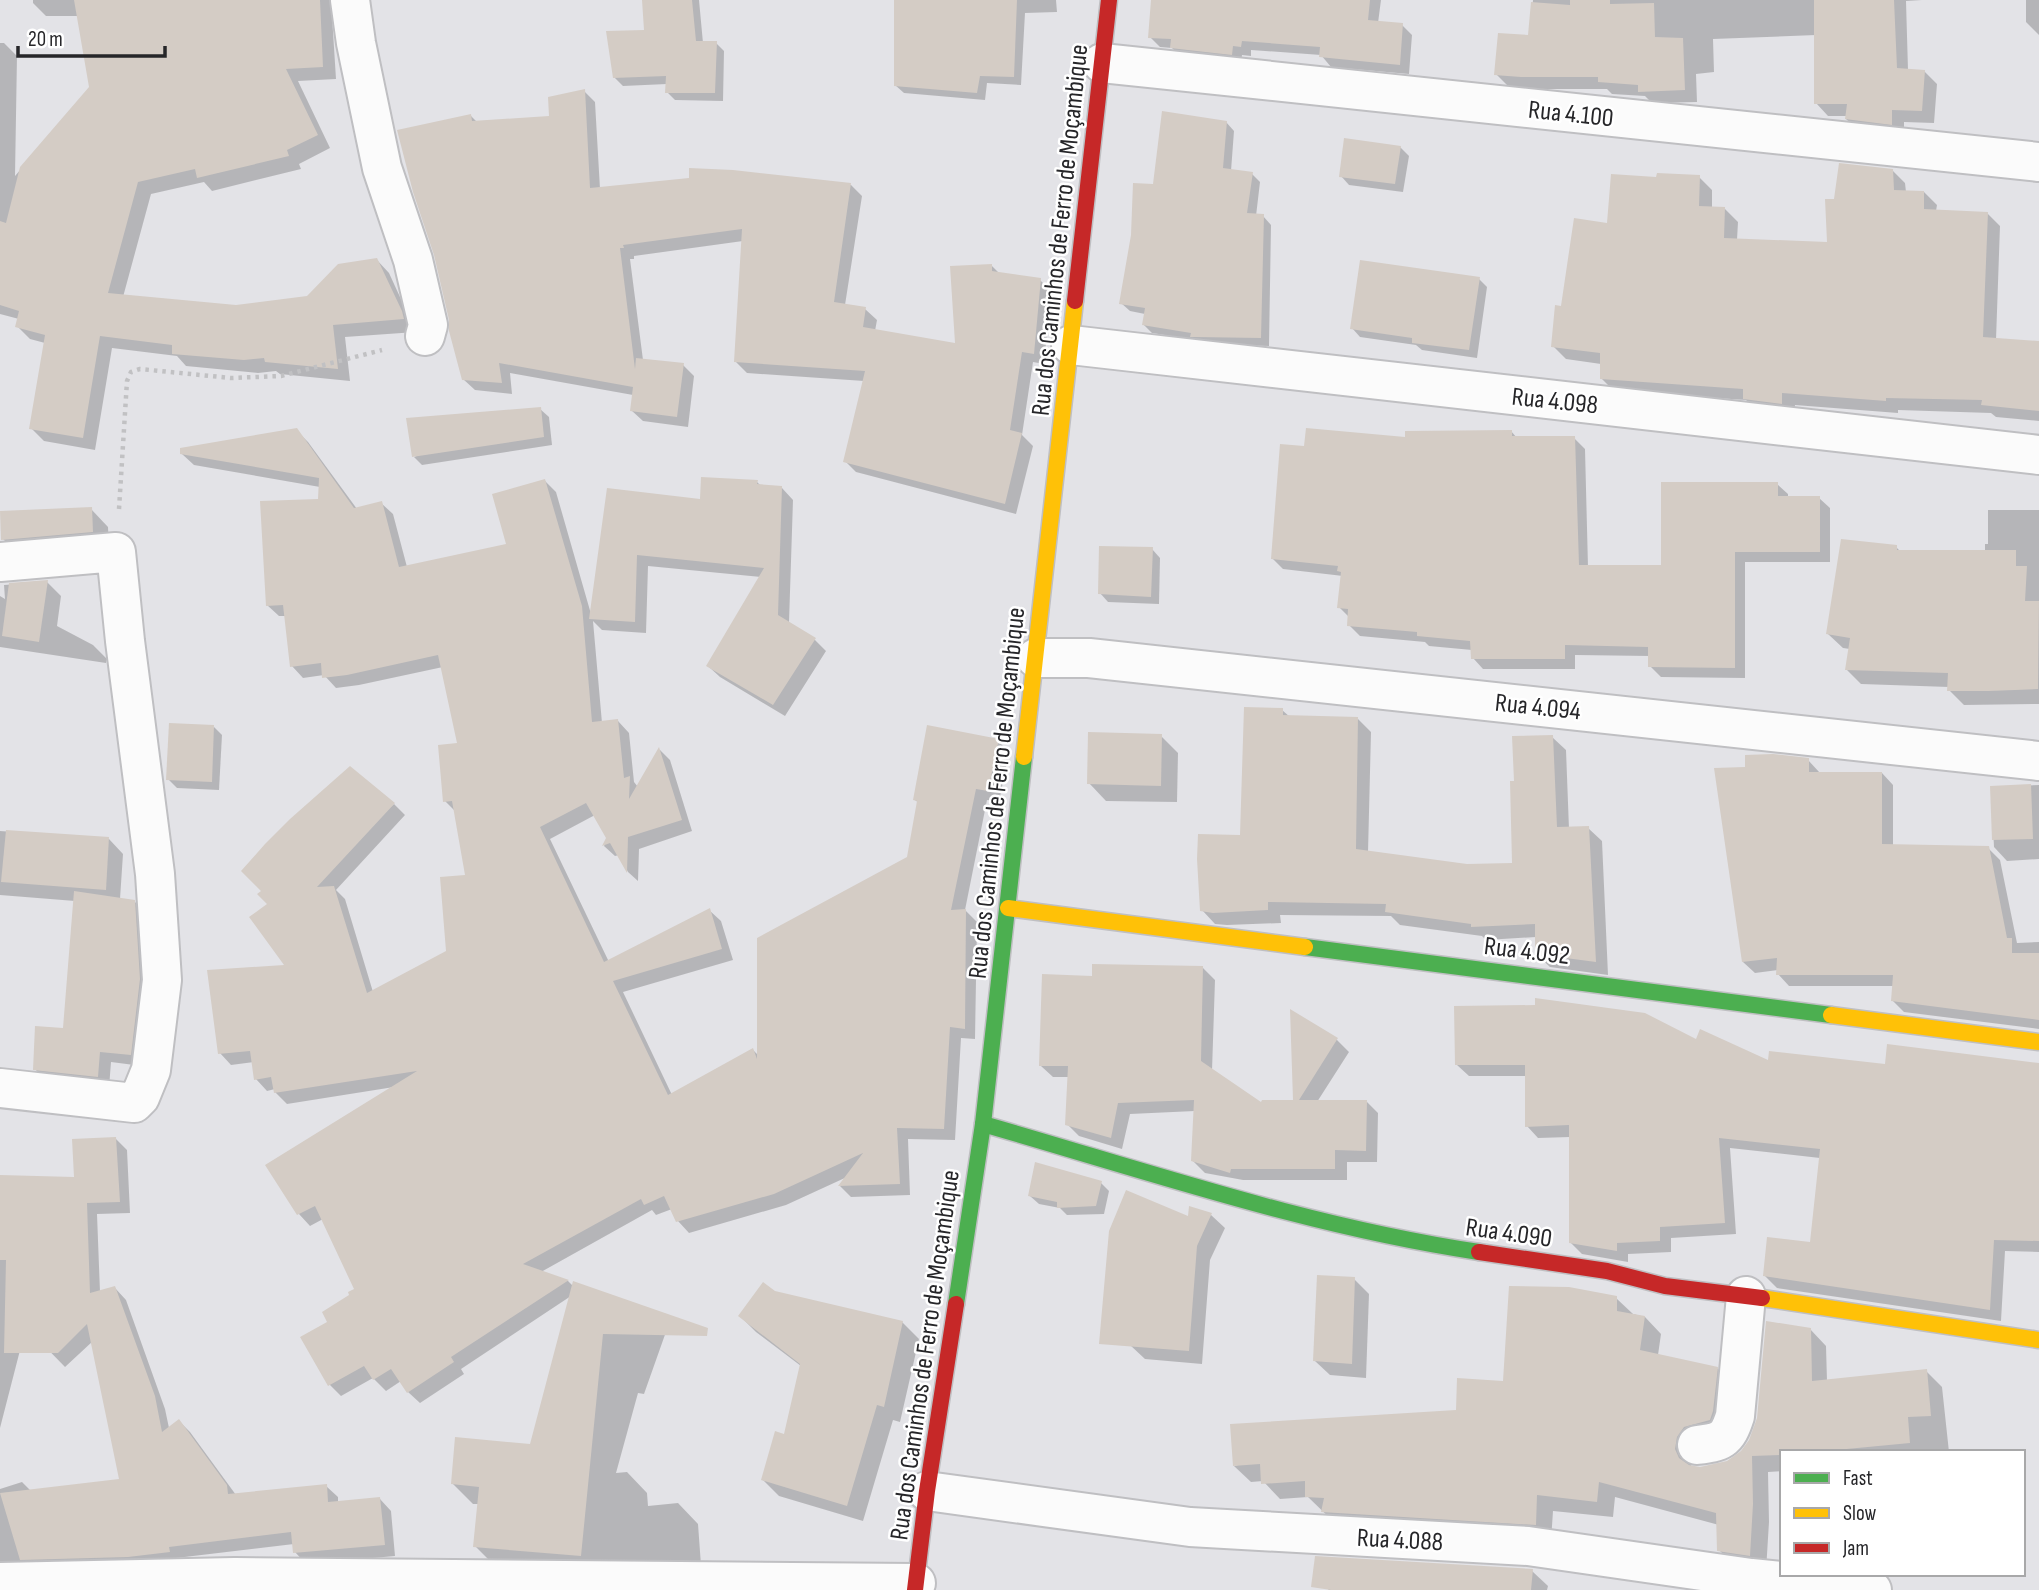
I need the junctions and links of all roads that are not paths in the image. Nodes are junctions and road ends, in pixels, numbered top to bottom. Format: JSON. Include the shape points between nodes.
{"nodes":[{"id":1,"x":350,"y":0,"type":"edge"},
{"id":2,"x":1109,"y":0,"type":"edge"},
{"id":3,"x":1102,"y":63,"type":"junction"},
{"id":4,"x":2039,"y":162,"type":"edge"},
{"id":5,"x":425,"y":336,"type":"road end"},
{"id":6,"x":1071,"y":345,"type":"junction"},
{"id":7,"x":2039,"y":455,"type":"edge"},
{"id":8,"x":0,"y":562,"type":"edge"},
{"id":9,"x":1036,"y":658,"type":"junction"},
{"id":10,"x":2039,"y":761,"type":"edge"},
{"id":11,"x":1008,"y":908,"type":"junction"},
{"id":12,"x":2039,"y":1042,"type":"edge"},
{"id":13,"x":0,"y":1088,"type":"edge"},
{"id":14,"x":982,"y":1124,"type":"junction"},
{"id":15,"x":1746,"y":1296,"type":"junction"},
{"id":16,"x":2039,"y":1340,"type":"edge"},
{"id":17,"x":1697,"y":1445,"type":"dead end"},
{"id":18,"x":927,"y":1491,"type":"junction"},
{"id":19,"x":0,"y":1582,"type":"edge"},
{"id":20,"x":915,"y":1586,"type":"edge"},
{"id":21,"x":1872,"y":1590,"type":"edge"}],
"edges":[{"from":1,"to":5,"type":"street","via":[[382,168],[413,260],[428,325]]},
{"from":2,"to":3,"type":"street","name":"Rua dos Caminhos de Ferro de Moçambique"},
{"from":3,"to":4,"type":"street","name":"Rua 4.100"},
{"from":3,"to":6,"type":"street","name":"Rua dos Caminhos de Ferro de Moçambique"},
{"from":6,"to":7,"type":"street","name":"Rua 4.098"},
{"from":6,"to":9,"type":"street","name":"Rua dos Caminhos de Ferro de Moçambique"},
{"from":8,"to":13,"type":"street","via":[[116,552],[155,874],[162,980],[151,1070],[134,1103]]},
{"from":9,"to":10,"type":"street","name":"Rua 4.094","via":[[1103,659]]},
{"from":9,"to":11,"type":"street","name":"Rua dos Caminhos de Ferro de Moçambique"},
{"from":11,"to":12,"type":"street","name":"Rua 4.092"},
{"from":11,"to":14,"type":"street","name":"Rua dos Caminhos de Ferro de Moçambique"},
{"from":14,"to":15,"type":"street","name":"Rua 4.090","via":[[1301,1216],[1432,1245]]},
{"from":14,"to":18,"type":"street","name":"Rua dos Caminhos de Ferro de Moçambique"},
{"from":15,"to":16,"type":"street","name":"Rua 4.090"},
{"from":15,"to":17,"type":"street","via":[[1730,1432],[1719,1442]]},
{"from":18,"to":20,"type":"street","name":"Rua dos Caminhos de Ferro de Moçambique"},
{"from":18,"to":21,"type":"street","name":"Rua 4.088","via":[[1190,1527],[1528,1546]]},
{"from":19,"to":20,"type":"street","via":[[235,1577]]}]}
